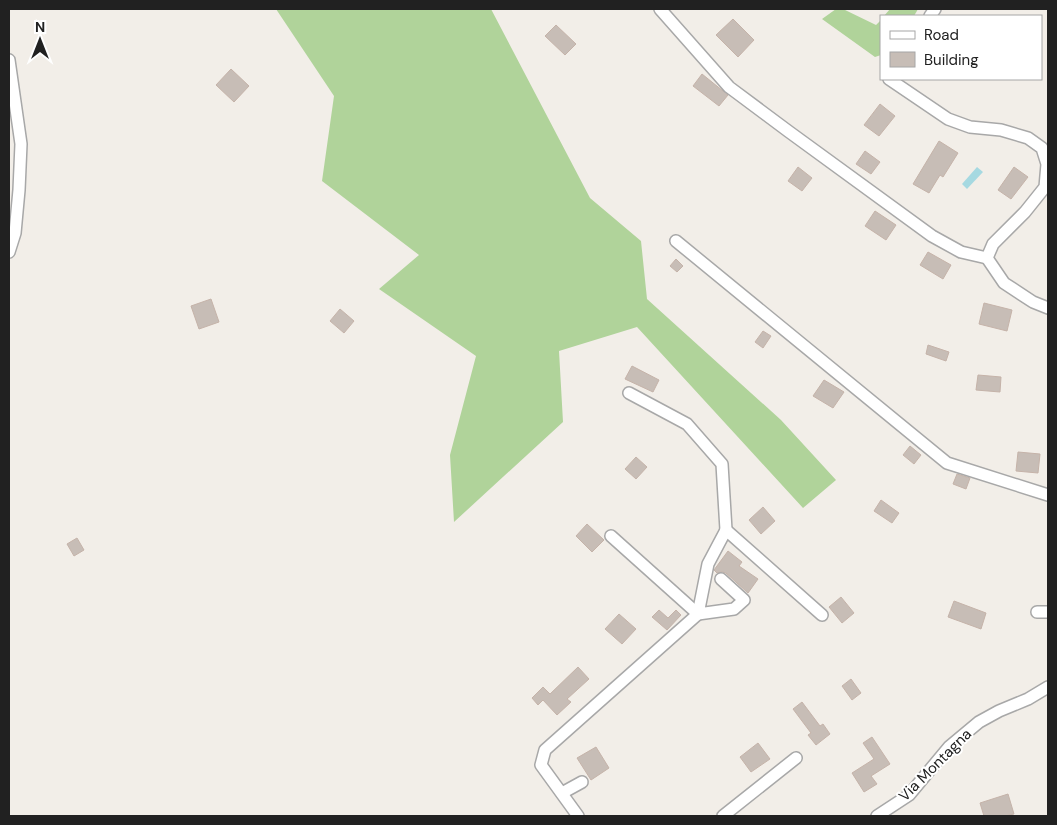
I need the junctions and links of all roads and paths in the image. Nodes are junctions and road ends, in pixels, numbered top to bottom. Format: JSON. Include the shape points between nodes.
{"nodes":[{"id":1,"x":660,"y":9,"type":"edge"},
{"id":2,"x":9,"y":60,"type":"edge"},
{"id":3,"x":890,"y":80,"type":"edge"},
{"id":4,"x":676,"y":241,"type":"dead end"},
{"id":5,"x":9,"y":252,"type":"edge"},
{"id":6,"x":988,"y":258,"type":"junction"},
{"id":7,"x":1048,"y":308,"type":"edge"},
{"id":8,"x":629,"y":393,"type":"dead end"},
{"id":9,"x":1048,"y":495,"type":"edge"},
{"id":10,"x":726,"y":530,"type":"junction"},
{"id":11,"x":612,"y":536,"type":"dead end"},
{"id":12,"x":721,"y":579,"type":"dead end"},
{"id":13,"x":698,"y":614,"type":"junction"},
{"id":14,"x":822,"y":615,"type":"dead end"},
{"id":15,"x":1048,"y":687,"type":"edge"},
{"id":16,"x":796,"y":758,"type":"dead end"},
{"id":17,"x":582,"y":782,"type":"dead end"},
{"id":18,"x":562,"y":793,"type":"junction"},
{"id":19,"x":578,"y":816,"type":"edge"},
{"id":20,"x":722,"y":816,"type":"edge"},
{"id":21,"x":877,"y":816,"type":"edge"}],
"edges":[{"from":1,"to":6,"type":"street","via":[[729,86],[788,131],[932,236],[961,252]]},
{"from":2,"to":5,"type":"street","via":[[22,144],[14,233]]},
{"from":3,"to":6,"type":"street","via":[[948,119],[970,127],[1001,130],[1028,138],[1042,148],[1047,164],[1045,187],[1026,212],[993,244]]},
{"from":4,"to":9,"type":"street","via":[[948,464]]},
{"from":6,"to":7,"type":"street","via":[[1004,283]]},
{"from":8,"to":10,"type":"street","via":[[687,424],[722,464]]},
{"from":10,"to":13,"type":"street","via":[[708,564]]},
{"from":10,"to":14,"type":"street"},
{"from":11,"to":13,"type":"street"},
{"from":12,"to":13,"type":"street","via":[[744,600],[734,609]]},
{"from":13,"to":18,"type":"street","via":[[545,750],[541,765]]},
{"from":15,"to":21,"type":"street","name":"Via Montagna","via":[[979,722],[949,747],[909,795]]},
{"from":16,"to":20,"type":"street"},
{"from":17,"to":18,"type":"street"},
{"from":18,"to":19,"type":"street"}]}
